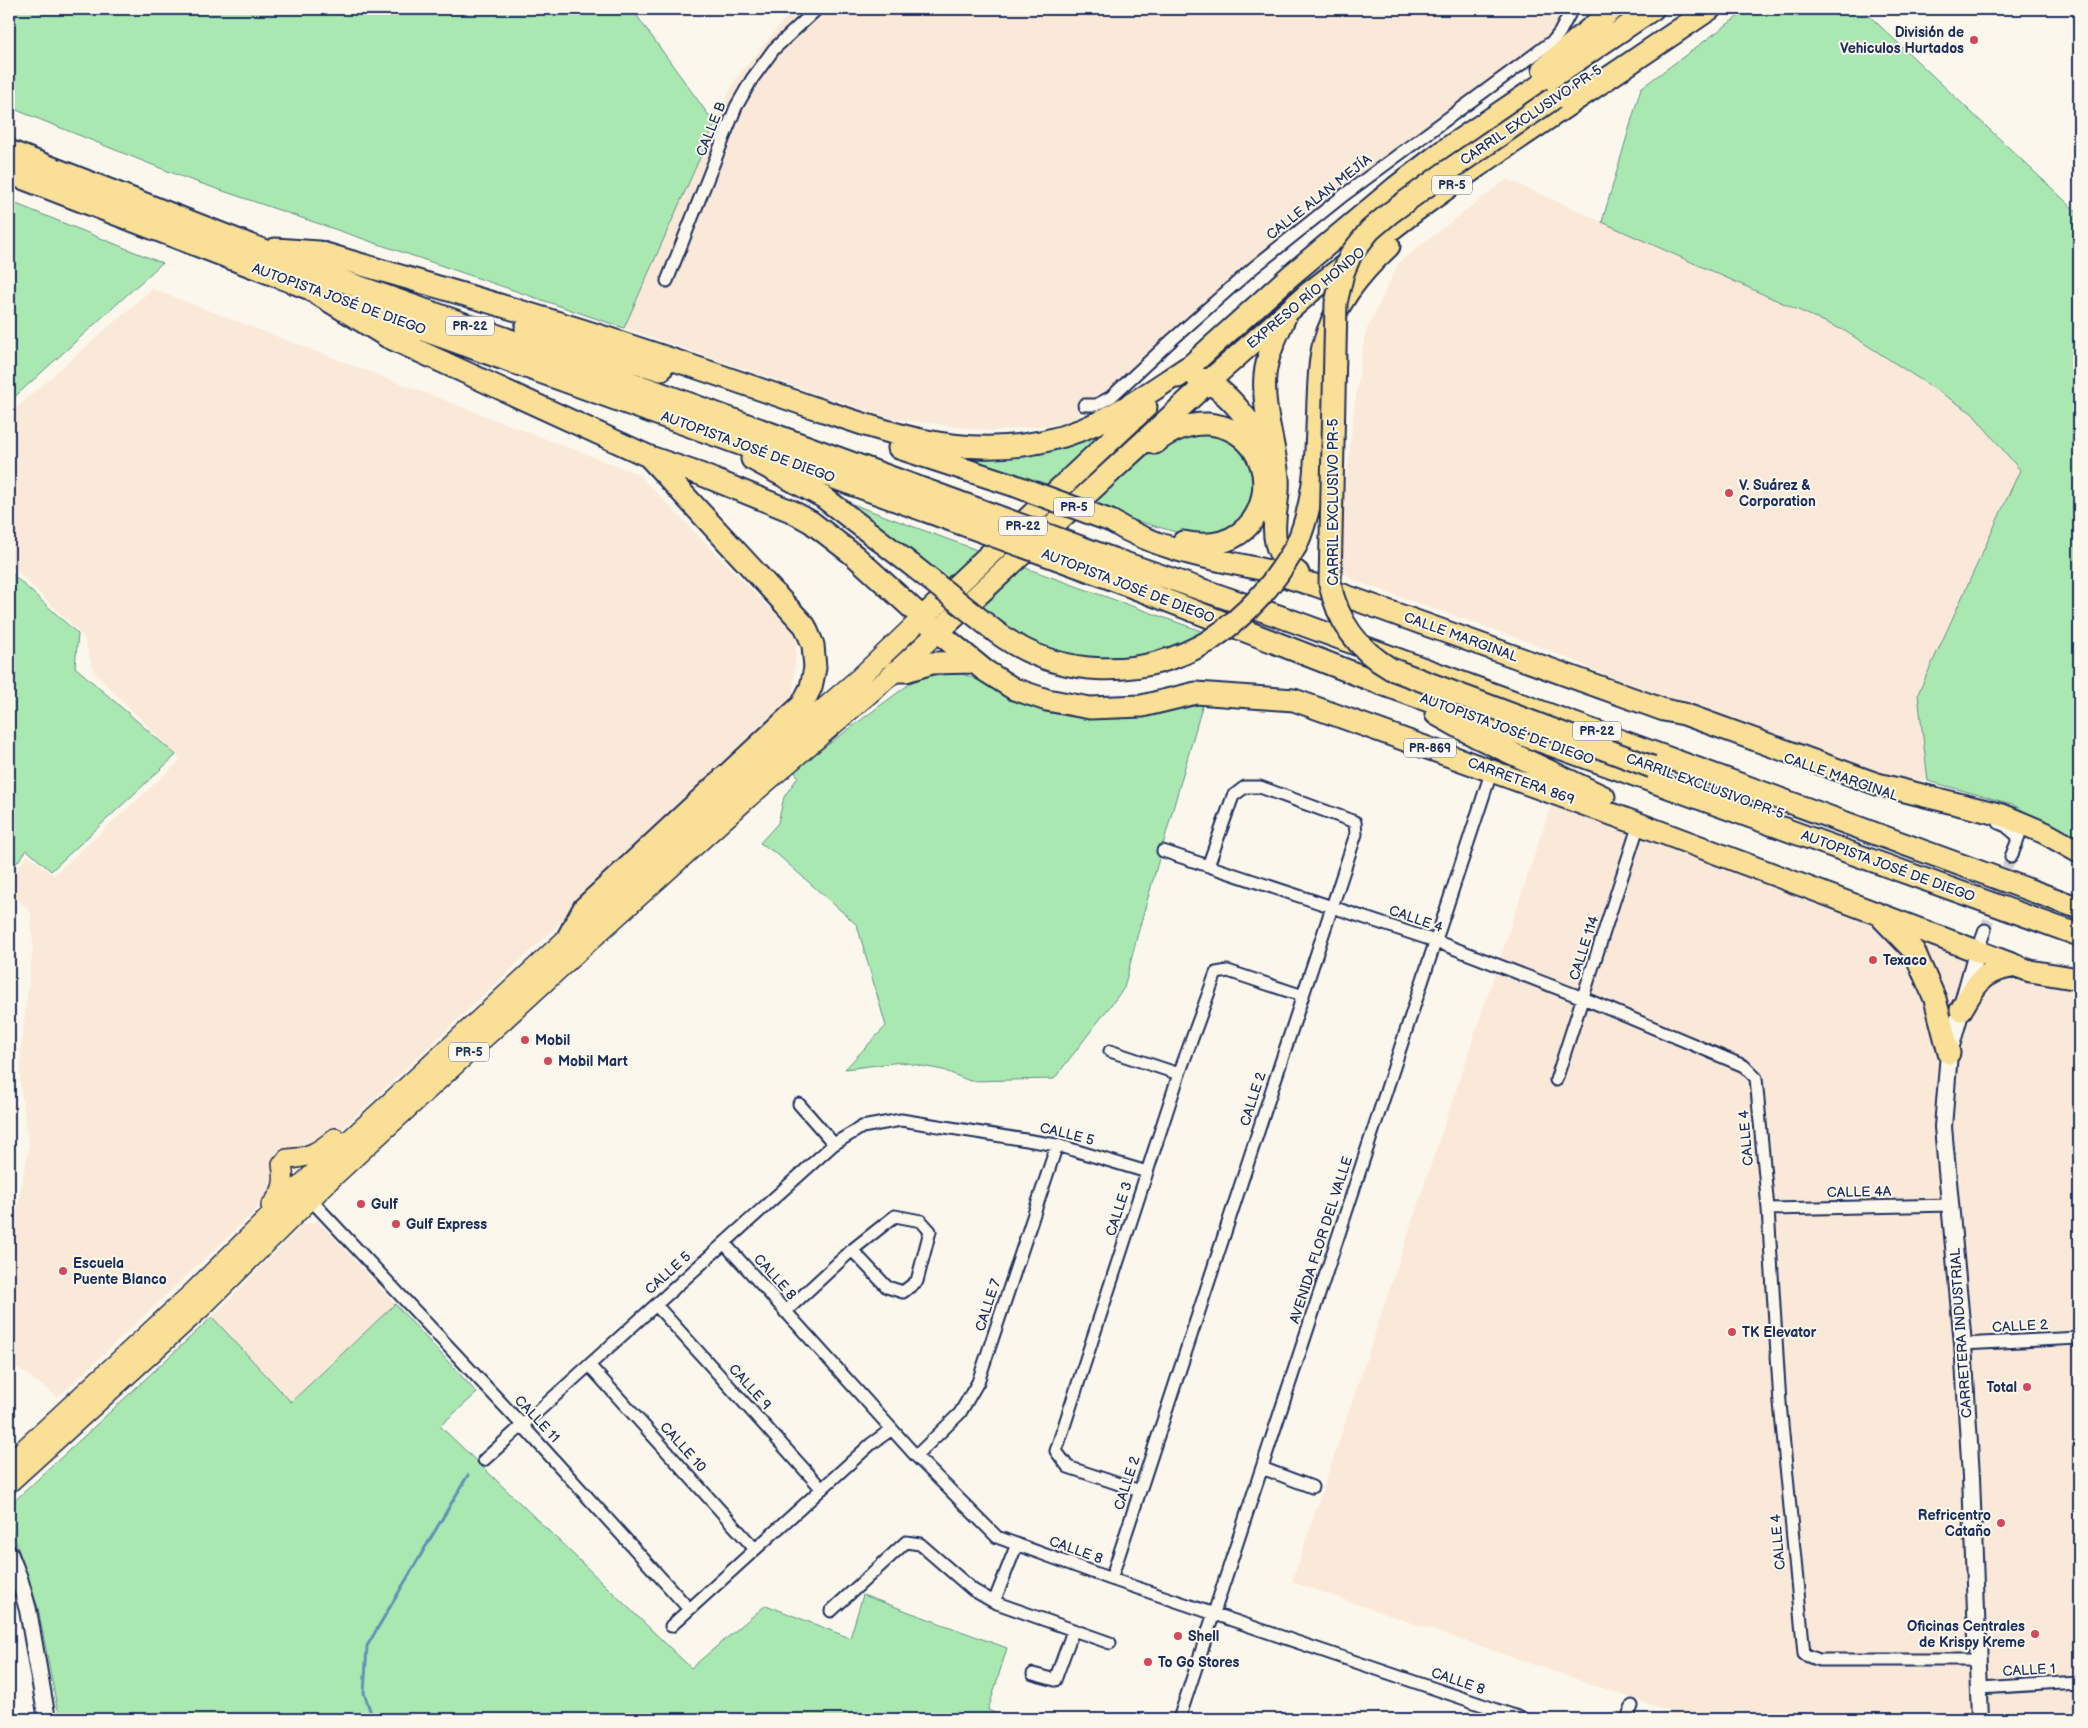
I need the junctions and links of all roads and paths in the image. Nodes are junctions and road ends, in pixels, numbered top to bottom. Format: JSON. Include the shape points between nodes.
{"nodes":[{"id":1,"x":817,"y":9,"type":"edge"},
{"id":2,"x":1572,"y":9,"type":"edge"},
{"id":3,"x":1613,"y":9,"type":"edge"},
{"id":4,"x":1653,"y":9,"type":"edge"},
{"id":5,"x":1688,"y":9,"type":"edge"},
{"id":6,"x":1710,"y":9,"type":"edge"},
{"id":7,"x":9,"y":150,"type":"edge"},
{"id":8,"x":1443,"y":151,"type":"junction"},
{"id":9,"x":9,"y":172,"type":"edge"},
{"id":10,"x":1415,"y":211,"type":"junction"},
{"id":11,"x":253,"y":247,"type":"junction"},
{"id":12,"x":666,"y":281,"type":"dead end"},
{"id":13,"x":313,"y":291,"type":"junction"},
{"id":14,"x":405,"y":303,"type":"junction"},
{"id":15,"x":1288,"y":312,"type":"junction"},
{"id":16,"x":1183,"y":372,"type":"junction"},
{"id":17,"x":1209,"y":381,"type":"junction"},
{"id":18,"x":1084,"y":405,"type":"dead end"},
{"id":19,"x":707,"y":432,"type":"junction"},
{"id":20,"x":1273,"y":451,"type":"junction"},
{"id":21,"x":650,"y":457,"type":"junction"},
{"id":22,"x":1122,"y":462,"type":"junction"},
{"id":23,"x":930,"y":502,"type":"junction"},
{"id":24,"x":1111,"y":521,"type":"junction"},
{"id":25,"x":1108,"y":568,"type":"junction"},
{"id":26,"x":1315,"y":585,"type":"junction"},
{"id":27,"x":923,"y":617,"type":"junction"},
{"id":28,"x":938,"y":632,"type":"junction"},
{"id":29,"x":974,"y":662,"type":"junction"},
{"id":30,"x":896,"y":671,"type":"junction"},
{"id":31,"x":1379,"y":683,"type":"junction"},
{"id":32,"x":1492,"y":770,"type":"junction"},
{"id":33,"x":1639,"y":824,"type":"junction"},
{"id":34,"x":691,"y":825,"type":"junction"},
{"id":35,"x":2018,"y":839,"type":"junction"},
{"id":36,"x":1163,"y":851,"type":"dead end"},
{"id":37,"x":2079,"y":852,"type":"edge"},
{"id":38,"x":1897,"y":855,"type":"junction"},
{"id":39,"x":2079,"y":862,"type":"edge"},
{"id":40,"x":1208,"y":866,"type":"junction"},
{"id":41,"x":1988,"y":874,"type":"junction"},
{"id":42,"x":1797,"y":883,"type":"junction"},
{"id":43,"x":1982,"y":899,"type":"junction"},
{"id":44,"x":1332,"y":907,"type":"junction"},
{"id":45,"x":2079,"y":908,"type":"edge"},
{"id":46,"x":620,"y":914,"type":"junction"},
{"id":47,"x":1878,"y":914,"type":"junction"},
{"id":48,"x":1985,"y":930,"type":"tunnel mouth"},
{"id":49,"x":2079,"y":935,"type":"edge"},
{"id":50,"x":568,"y":937,"type":"junction"},
{"id":51,"x":1435,"y":941,"type":"junction"},
{"id":52,"x":1978,"y":952,"type":"junction"},
{"id":53,"x":2017,"y":966,"type":"junction"},
{"id":54,"x":2079,"y":979,"type":"edge"},
{"id":55,"x":1303,"y":996,"type":"junction"},
{"id":56,"x":1583,"y":998,"type":"junction"},
{"id":57,"x":1961,"y":1010,"type":"junction"},
{"id":58,"x":1110,"y":1051,"type":"dead end"},
{"id":59,"x":1949,"y":1053,"type":"junction"},
{"id":60,"x":1179,"y":1074,"type":"junction"},
{"id":61,"x":1556,"y":1080,"type":"dead end"},
{"id":62,"x":799,"y":1104,"type":"dead end"},
{"id":63,"x":372,"y":1120,"type":"junction"},
{"id":64,"x":834,"y":1144,"type":"junction"},
{"id":65,"x":1058,"y":1145,"type":"junction"},
{"id":66,"x":1147,"y":1172,"type":"junction"},
{"id":67,"x":307,"y":1191,"type":"junction"},
{"id":68,"x":1951,"y":1205,"type":"junction"},
{"id":69,"x":1768,"y":1209,"type":"junction"},
{"id":70,"x":265,"y":1220,"type":"junction"},
{"id":71,"x":724,"y":1243,"type":"junction"},
{"id":72,"x":852,"y":1250,"type":"junction"},
{"id":73,"x":656,"y":1305,"type":"junction"},
{"id":74,"x":785,"y":1312,"type":"junction"},
{"id":75,"x":2079,"y":1338,"type":"edge"},
{"id":76,"x":1963,"y":1344,"type":"junction"},
{"id":77,"x":589,"y":1365,"type":"junction"},
{"id":78,"x":523,"y":1426,"type":"junction"},
{"id":79,"x":892,"y":1429,"type":"junction"},
{"id":80,"x":916,"y":1456,"type":"junction"},
{"id":81,"x":484,"y":1460,"type":"dead end"},
{"id":82,"x":9,"y":1463,"type":"edge"},
{"id":83,"x":1262,"y":1468,"type":"junction"},
{"id":84,"x":9,"y":1483,"type":"edge"},
{"id":85,"x":1312,"y":1487,"type":"dead end"},
{"id":86,"x":822,"y":1489,"type":"junction"},
{"id":87,"x":1140,"y":1491,"type":"junction"},
{"id":88,"x":1017,"y":1544,"type":"junction"},
{"id":89,"x":755,"y":1549,"type":"junction"},
{"id":90,"x":9,"y":1553,"type":"edge"},
{"id":91,"x":1111,"y":1579,"type":"junction"},
{"id":92,"x":994,"y":1602,"type":"junction"},
{"id":93,"x":689,"y":1609,"type":"junction"},
{"id":94,"x":831,"y":1611,"type":"dead end"},
{"id":95,"x":1213,"y":1614,"type":"junction"},
{"id":96,"x":671,"y":1626,"type":"dead end"},
{"id":97,"x":1072,"y":1631,"type":"junction"},
{"id":98,"x":1110,"y":1643,"type":"dead end"},
{"id":99,"x":1979,"y":1660,"type":"junction"},
{"id":100,"x":1033,"y":1674,"type":"dead end"},
{"id":101,"x":2079,"y":1682,"type":"edge"},
{"id":102,"x":1980,"y":1688,"type":"junction"},
{"id":103,"x":1632,"y":1706,"type":"dead end"},
{"id":104,"x":47,"y":1719,"type":"edge"},
{"id":105,"x":1179,"y":1719,"type":"edge"},
{"id":106,"x":1524,"y":1719,"type":"edge"},
{"id":107,"x":1627,"y":1719,"type":"edge"},
{"id":108,"x":1980,"y":1719,"type":"edge"}],
"edges":[{"from":1,"to":12,"type":"street","name":"CALLE B","via":[[774,49],[736,107]]},
{"from":2,"to":18,"type":"street","name":"CALLE ALAN MEJÍA","via":[[1554,40],[1344,195],[1253,268],[1111,397],[1096,405]]},
{"from":3,"to":8,"type":"highway"},
{"from":4,"to":8,"type":"highway","name":"EXPRESO RÍO HONDO","number":"PR-5"},
{"from":5,"to":38,"type":"highway","name":"CARRIL EXCLUSIVO PR-5","bridge":true,"via":[[1442,175],[1390,213],[1351,254],[1336,303],[1330,584],[1347,629],[1371,654],[1391,668]]},
{"from":6,"to":10,"type":"highway","name":"EXPRESO RÍO HONDO","number":"PR-5"},
{"from":7,"to":11,"type":"highway","name":"AUTOPISTA JOSÉ DE DIEGO","number":"PR-22"},
{"from":8,"to":16,"type":"highway","name":"EXPRESO RÍO HONDO","number":"PR-5","via":[[1290,276]]},
{"from":9,"to":13,"type":"highway","name":"AUTOPISTA JOSÉ DE DIEGO","number":"PR-22"},
{"from":10,"to":15,"type":"highway","name":"EXPRESO RÍO HONDO","number":"PR-5"},
{"from":10,"to":19,"type":"highway","bridge":true,"via":[[1390,245],[1355,281],[1330,325],[1320,372],[1314,488],[1296,546],[1262,596],[1237,621],[1192,650],[1152,664],[1099,669],[1073,666],[1024,649],[996,632],[823,497]]},
{"from":11,"to":14,"type":"highway","name":"AUTOPISTA JOSÉ DE DIEGO","number":"PR-22"},
{"from":11,"to":16,"type":"highway","via":[[319,252],[628,345],[895,434],[946,446],[1023,445],[1084,429],[1113,416]]},
{"from":13,"to":19,"type":"highway","name":"AUTOPISTA JOSÉ DE DIEGO","number":"PR-22"},
{"from":13,"to":21,"type":"highway","name":"CARRETERA 869","via":[[388,337]]},
{"from":14,"to":23,"type":"highway","name":"AUTOPISTA JOSÉ DE DIEGO","number":"PR-22","via":[[657,392]]},
{"from":14,"to":24,"type":"highway","bridge":true,"via":[[474,312],[748,396]]},
{"from":15,"to":17,"type":"highway","name":"EXPRESO RÍO HONDO","number":"PR-5"},
{"from":15,"to":20,"type":"highway","via":[[1265,374],[1265,402]]},
{"from":16,"to":17,"type":"highway"},
{"from":16,"to":27,"type":"highway","name":"EXPRESO RÍO HONDO","number":"PR-5"},
{"from":17,"to":20,"type":"highway","via":[[1252,423]]},
{"from":17,"to":22,"type":"highway","name":"EXPRESO RÍO HONDO","number":"PR-5"},
{"from":19,"to":23,"type":"highway","name":"AUTOPISTA JOSÉ DE DIEGO","number":"PR-22"},
{"from":20,"to":26,"type":"highway","via":[[1278,477],[1276,542],[1285,560]]},
{"from":21,"to":27,"type":"highway","name":"CARRETERA 869","via":[[700,474],[811,522],[855,556]]},
{"from":21,"to":50,"type":"highway","via":[[805,626],[814,651],[814,674],[807,697],[791,717],[584,908]]},
{"from":22,"to":24,"type":"highway","via":[[1138,458],[1158,440],[1178,430],[1213,425],[1239,436],[1253,449],[1263,472],[1263,496],[1248,526],[1230,540],[1213,544],[1185,543],[1130,524]]},
{"from":22,"to":28,"type":"highway","name":"EXPRESO RÍO HONDO","number":"PR-5"},
{"from":23,"to":25,"type":"highway","name":"AUTOPISTA JOSÉ DE DIEGO","number":"PR-22","bridge":true},
{"from":24,"to":26,"type":"highway","via":[[1128,532],[1190,554]]},
{"from":25,"to":31,"type":"highway","name":"AUTOPISTA JOSÉ DE DIEGO","number":"PR-22"},
{"from":25,"to":41,"type":"highway","name":"AUTOPISTA JOSÉ DE DIEGO","number":"PR-22","via":[[1290,620]]},
{"from":26,"to":35,"type":"highway","name":"CALLE MARGINAL","via":[[1877,784],[1979,808]]},
{"from":27,"to":28,"type":"highway","name":"CARRETERA 869"},
{"from":27,"to":34,"type":"main road","number":"PR-5","via":[[860,677]]},
{"from":28,"to":29,"type":"highway","name":"CARRETERA 869","number":"PR-869"},
{"from":28,"to":30,"type":"main road","number":"PR-5"},
{"from":29,"to":30,"type":"highway","via":[[932,663]]},
{"from":29,"to":32,"type":"highway","name":"CARRETERA 869","number":"PR-869","via":[[1014,688],[1047,700],[1090,708],[1142,706],[1196,693],[1294,700]]},
{"from":30,"to":46,"type":"main road","number":"PR-5"},
{"from":31,"to":42,"type":"highway","via":[[1494,746],[1590,791],[1746,856]]},
{"from":31,"to":43,"type":"highway","name":"AUTOPISTA JOSÉ DE DIEGO","number":"PR-22"},
{"from":32,"to":33,"type":"highway","name":"CARRETERA 869","number":"PR-869"},
{"from":32,"to":51,"type":"street","name":"AVENIDA FLOR DEL VALLE"},
{"from":33,"to":42,"type":"highway","name":"CARRETERA 869","number":"PR-869"},
{"from":33,"to":56,"type":"street","name":"CALLE 114"},
{"from":34,"to":46,"type":"main road","via":[[682,842],[622,899]]},
{"from":34,"to":50,"type":"main road","number":"PR-5"},
{"from":35,"to":37,"type":"highway"},
{"from":35,"to":39,"type":"highway","via":[[2049,844]]},
{"from":36,"to":40,"type":"street","name":"CALLE 4"},
{"from":38,"to":41,"type":"highway"},
{"from":38,"to":43,"type":"highway"},
{"from":40,"to":44,"type":"street","name":"CALLE 4"},
{"from":40,"to":44,"type":"street","name":"CALLE 2","via":[[1233,796],[1245,787],[1260,787],[1355,822],[1356,834]]},
{"from":41,"to":45,"type":"highway","name":"AUTOPISTA JOSÉ DE DIEGO","number":"PR-22"},
{"from":42,"to":47,"type":"highway","name":"CARRETERA 869","number":"PR-869"},
{"from":43,"to":49,"type":"highway","name":"AUTOPISTA JOSÉ DE DIEGO","number":"PR-22"},
{"from":44,"to":51,"type":"street","name":"CALLE 4"},
{"from":44,"to":55,"type":"street","name":"CALLE 2"},
{"from":46,"to":67,"type":"main road","number":"PR-5"},
{"from":47,"to":52,"type":"highway","name":"CARRETERA 869"},
{"from":47,"to":59,"type":"highway","number":"PR-869","via":[[1914,951],[1935,999]]},
{"from":48,"to":52,"type":"street"},
{"from":50,"to":63,"type":"main road","number":"PR-5"},
{"from":51,"to":56,"type":"street","name":"CALLE 4"},
{"from":51,"to":83,"type":"street","name":"AVENIDA FLOR DEL VALLE"},
{"from":52,"to":53,"type":"highway","name":"CARRETERA 869"},
{"from":52,"to":57,"type":"street","name":"CARRETERA INDUSTRIAL","number":"PR-869"},
{"from":53,"to":54,"type":"highway","name":"CARRETERA 869"},
{"from":53,"to":57,"type":"highway","via":[[1997,969],[1984,976]]},
{"from":55,"to":60,"type":"street","name":"CALLE 3","via":[[1228,971],[1216,973]]},
{"from":55,"to":87,"type":"street","name":"CALLE 2"},
{"from":56,"to":61,"type":"street","name":"CALLE 114"},
{"from":56,"to":69,"type":"street","name":"CALLE 4","via":[[1744,1066],[1756,1078]]},
{"from":57,"to":59,"type":"street","name":"CARRETERA INDUSTRIAL","number":"PR-869"},
{"from":58,"to":60,"type":"street"},
{"from":59,"to":68,"type":"street","name":"CARRETERA INDUSTRIAL","number":"PR-869","via":[[1943,1127]]},
{"from":60,"to":66,"type":"street","name":"CALLE 3"},
{"from":62,"to":64,"type":"street"},
{"from":63,"to":67,"type":"main road","number":"PR-5"},
{"from":63,"to":70,"type":"main road","via":[[360,1116],[319,1152],[285,1161],[282,1189],[266,1210]]},
{"from":64,"to":65,"type":"street","name":"CALLE 5","via":[[862,1127],[901,1120]]},
{"from":64,"to":71,"type":"street","name":"CALLE 5"},
{"from":65,"to":66,"type":"street","name":"CALLE 5"},
{"from":65,"to":80,"type":"street","name":"CALLE 7","via":[[978,1382],[960,1413]]},
{"from":66,"to":87,"type":"street","name":"CALLE 3","via":[[1056,1451],[1068,1467]]},
{"from":67,"to":70,"type":"main road","number":"PR-5"},
{"from":67,"to":78,"type":"street","name":"CALLE 11"},
{"from":67,"to":84,"type":"main road","number":"PR-5","via":[[200,1308]]},
{"from":68,"to":69,"type":"street","name":"CALLE 4A"},
{"from":68,"to":76,"type":"street","name":"CARRETERA INDUSTRIAL","number":"PR-869"},
{"from":69,"to":99,"type":"street","name":"CALLE 4","via":[[1780,1403],[1804,1654],[1819,1660]]},
{"from":70,"to":82,"type":"main road","number":"PR-5"},
{"from":71,"to":73,"type":"street","name":"CALLE 5"},
{"from":71,"to":74,"type":"street","name":"CALLE 8"},
{"from":72,"to":72,"type":"street","via":[[895,1216],[921,1221],[930,1230],[917,1281],[903,1292],[887,1287]]},
{"from":72,"to":74,"type":"street"},
{"from":73,"to":77,"type":"street","name":"CALLE 5"},
{"from":73,"to":86,"type":"street","name":"CALLE 9"},
{"from":74,"to":79,"type":"street","name":"CALLE 8"},
{"from":75,"to":76,"type":"street","name":"CALLE 2"},
{"from":76,"to":99,"type":"street","name":"CARRETERA INDUSTRIAL","number":"PR-869"},
{"from":77,"to":78,"type":"street","name":"CALLE 5"},
{"from":77,"to":89,"type":"street","name":"CALLE 10"},
{"from":78,"to":81,"type":"street","name":"CALLE 5"},
{"from":78,"to":93,"type":"street","name":"CALLE 11"},
{"from":79,"to":80,"type":"street","name":"CALLE 8"},
{"from":79,"to":86,"type":"street"},
{"from":80,"to":88,"type":"street","name":"CALLE 8","via":[[997,1537]]},
{"from":83,"to":85,"type":"street"},
{"from":83,"to":95,"type":"street","name":"AVENIDA FLOR DEL VALLE"},
{"from":86,"to":89,"type":"street"},
{"from":87,"to":91,"type":"street","name":"CALLE 2"},
{"from":88,"to":91,"type":"street","name":"CALLE 8"},
{"from":88,"to":92,"type":"street"},
{"from":89,"to":93,"type":"street"},
{"from":90,"to":104,"type":"street","via":[[28,1610]]},
{"from":91,"to":95,"type":"street","name":"CALLE 8"},
{"from":92,"to":94,"type":"street","via":[[973,1590],[920,1544],[906,1542]]},
{"from":92,"to":97,"type":"street"},
{"from":93,"to":96,"type":"street"},
{"from":95,"to":105,"type":"street","name":"AVENIDA FLOR DEL VALLE"},
{"from":95,"to":106,"type":"street","name":"CALLE 8"},
{"from":97,"to":98,"type":"street"},
{"from":97,"to":100,"type":"street","via":[[1055,1680]]},
{"from":99,"to":102,"type":"street","name":"CARRETERA INDUSTRIAL","number":"PR-869"},
{"from":101,"to":102,"type":"street","name":"CALLE 1"},
{"from":102,"to":108,"type":"street","name":"CARRETERA INDUSTRIAL","number":"PR-869"},
{"from":103,"to":107,"type":"street"}]}
